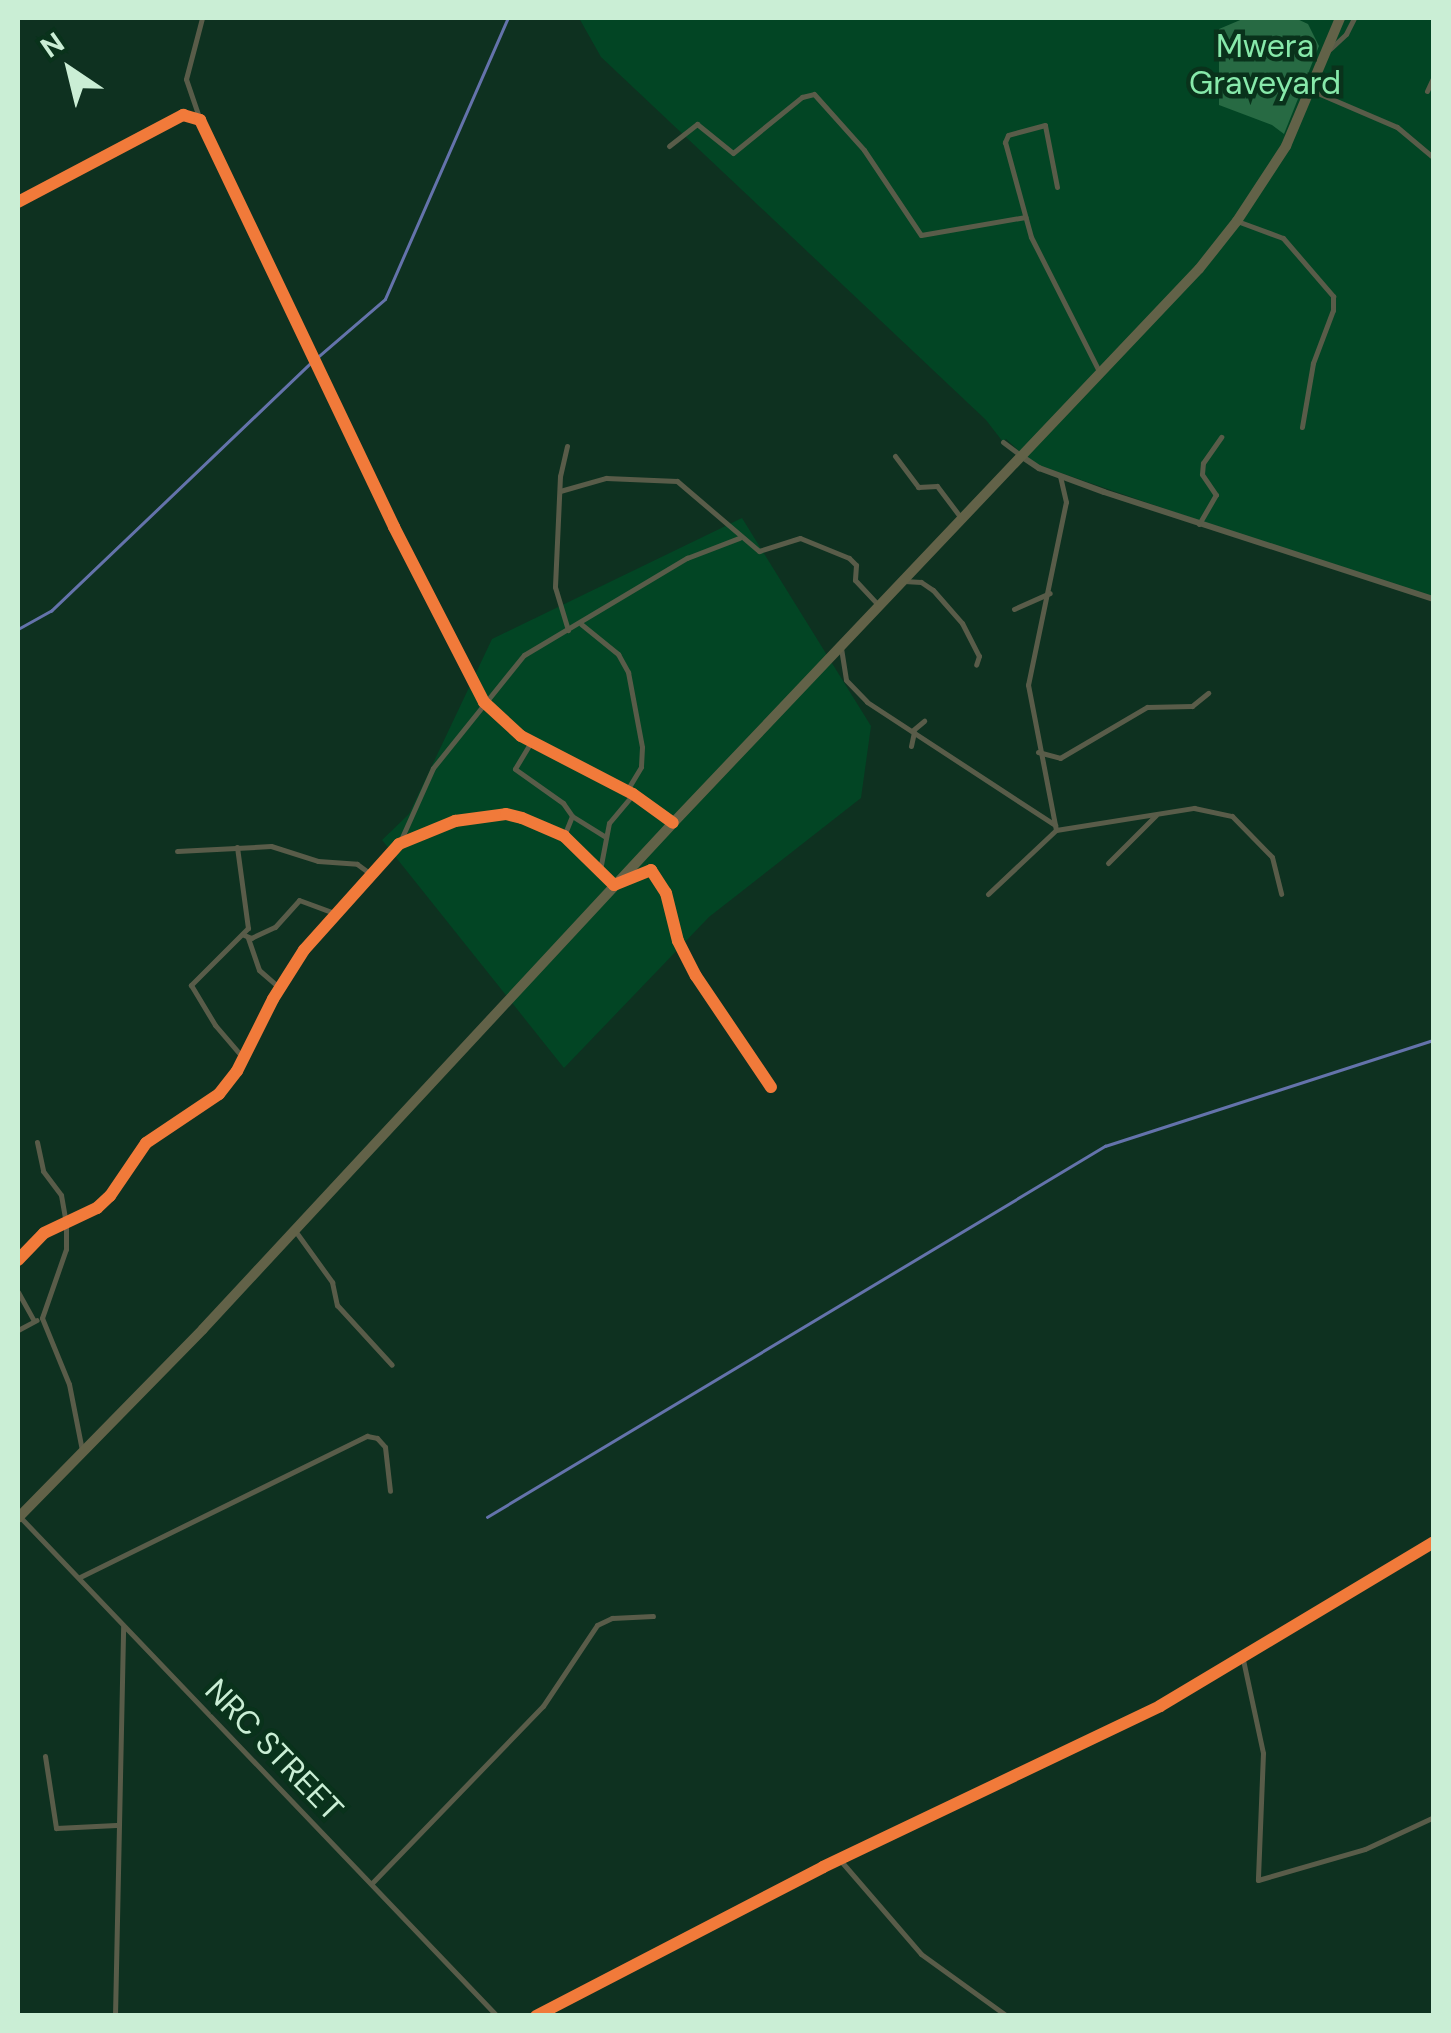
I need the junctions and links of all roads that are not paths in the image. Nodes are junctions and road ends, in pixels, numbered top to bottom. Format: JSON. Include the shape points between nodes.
{"nodes":[{"id":1,"x":202,"y":18,"type":"edge"},
{"id":2,"x":1340,"y":18,"type":"edge"},
{"id":3,"x":1354,"y":18,"type":"edge"},
{"id":4,"x":1330,"y":50,"type":"junction"},
{"id":5,"x":1434,"y":76,"type":"edge"},
{"id":6,"x":1313,"y":91,"type":"junction"},
{"id":7,"x":1427,"y":91,"type":"dead end"},
{"id":8,"x":190,"y":97,"type":"junction"},
{"id":9,"x":183,"y":115,"type":"junction"},
{"id":10,"x":200,"y":120,"type":"junction"},
{"id":11,"x":670,"y":146,"type":"dead end"},
{"id":12,"x":1434,"y":158,"type":"edge"},
{"id":13,"x":1057,"y":187,"type":"dead end"},
{"id":14,"x":18,"y":202,"type":"edge"},
{"id":15,"x":1024,"y":218,"type":"junction"},
{"id":16,"x":1238,"y":221,"type":"junction"},
{"id":17,"x":1100,"y":373,"type":"junction"},
{"id":18,"x":1302,"y":427,"type":"dead end"},
{"id":19,"x":1221,"y":437,"type":"dead end"},
{"id":20,"x":1003,"y":442,"type":"dead end"},
{"id":21,"x":567,"y":446,"type":"dead end"},
{"id":22,"x":895,"y":456,"type":"dead end"},
{"id":23,"x":1021,"y":456,"type":"junction"},
{"id":24,"x":1060,"y":476,"type":"junction"},
{"id":25,"x":560,"y":491,"type":"junction"},
{"id":26,"x":961,"y":518,"type":"junction"},
{"id":27,"x":1199,"y":524,"type":"junction"},
{"id":28,"x":739,"y":538,"type":"junction"},
{"id":29,"x":902,"y":581,"type":"junction"},
{"id":30,"x":1050,"y":593,"type":"junction"},
{"id":31,"x":1434,"y":599,"type":"edge"},
{"id":32,"x":878,"y":606,"type":"junction"},
{"id":33,"x":1014,"y":610,"type":"dead end"},
{"id":34,"x":581,"y":624,"type":"junction"},
{"id":35,"x":568,"y":630,"type":"junction"},
{"id":36,"x":841,"y":645,"type":"junction"},
{"id":37,"x":976,"y":665,"type":"dead end"},
{"id":38,"x":1208,"y":692,"type":"dead end"},
{"id":39,"x":484,"y":702,"type":"junction"},
{"id":40,"x":924,"y":720,"type":"dead end"},
{"id":41,"x":913,"y":732,"type":"junction"},
{"id":42,"x":531,"y":742,"type":"junction"},
{"id":43,"x":911,"y":746,"type":"dead end"},
{"id":44,"x":1038,"y":752,"type":"junction"},
{"id":45,"x":629,"y":792,"type":"junction"},
{"id":46,"x":1158,"y":813,"type":"junction"},
{"id":47,"x":572,"y":816,"type":"junction"},
{"id":48,"x":673,"y":823,"type":"junction"},
{"id":49,"x":1055,"y":827,"type":"junction"},
{"id":50,"x":564,"y":836,"type":"junction"},
{"id":51,"x":605,"y":837,"type":"junction"},
{"id":52,"x":399,"y":844,"type":"junction"},
{"id":53,"x":237,"y":847,"type":"junction"},
{"id":54,"x":177,"y":851,"type":"dead end"},
{"id":55,"x":1108,"y":863,"type":"dead end"},
{"id":56,"x":600,"y":870,"type":"junction"},
{"id":57,"x":372,"y":875,"type":"junction"},
{"id":58,"x":614,"y":886,"type":"junction"},
{"id":59,"x":988,"y":894,"type":"dead end"},
{"id":60,"x":1281,"y":894,"type":"dead end"},
{"id":61,"x":337,"y":914,"type":"junction"},
{"id":62,"x":246,"y":936,"type":"junction"},
{"id":63,"x":280,"y":988,"type":"junction"},
{"id":64,"x":244,"y":1059,"type":"junction"},
{"id":65,"x":771,"y":1088,"type":"dead end"},
{"id":66,"x":36,"y":1142,"type":"dead end"},
{"id":67,"x":66,"y":1224,"type":"junction"},
{"id":68,"x":295,"y":1230,"type":"junction"},
{"id":69,"x":18,"y":1260,"type":"edge"},
{"id":70,"x":18,"y":1292,"type":"edge"},
{"id":71,"x":38,"y":1319,"type":"junction"},
{"id":72,"x":18,"y":1330,"type":"edge"},
{"id":73,"x":392,"y":1365,"type":"dead end"},
{"id":74,"x":83,"y":1456,"type":"junction"},
{"id":75,"x":390,"y":1491,"type":"dead end"},
{"id":76,"x":18,"y":1517,"type":"edge"},
{"id":77,"x":1434,"y":1542,"type":"edge"},
{"id":78,"x":80,"y":1577,"type":"junction"},
{"id":79,"x":654,"y":1616,"type":"dead end"},
{"id":80,"x":122,"y":1626,"type":"junction"},
{"id":81,"x":1242,"y":1656,"type":"junction"},
{"id":82,"x":45,"y":1756,"type":"dead end"},
{"id":83,"x":1434,"y":1817,"type":"edge"},
{"id":84,"x":116,"y":1824,"type":"junction"},
{"id":85,"x":840,"y":1860,"type":"junction"},
{"id":86,"x":372,"y":1883,"type":"junction"},
{"id":87,"x":114,"y":2016,"type":"edge"},
{"id":88,"x":497,"y":2016,"type":"edge"},
{"id":89,"x":536,"y":2016,"type":"edge"},
{"id":90,"x":1007,"y":2016,"type":"edge"}],
"edges":[{"from":1,"to":8,"type":"street","via":[[188,65]]},
{"from":2,"to":4,"type":"highway"},
{"from":3,"to":4,"type":"street"},
{"from":4,"to":6,"type":"highway"},
{"from":5,"to":7,"type":"street"},
{"from":6,"to":12,"type":"street","via":[[1398,127]]},
{"from":6,"to":16,"type":"highway"},
{"from":8,"to":9,"type":"street"},
{"from":8,"to":10,"type":"street"},
{"from":9,"to":10,"type":"street"},
{"from":9,"to":14,"type":"street"},
{"from":10,"to":39,"type":"street"},
{"from":11,"to":15,"type":"street","via":[[697,124],[732,153],[802,96],[814,94],[864,150],[921,235]]},
{"from":13,"to":15,"type":"street","via":[[1046,125],[1008,135]]},
{"from":15,"to":17,"type":"street"},
{"from":16,"to":17,"type":"highway"},
{"from":16,"to":18,"type":"street","via":[[1283,238],[1333,296]]},
{"from":17,"to":23,"type":"highway"},
{"from":19,"to":27,"type":"street","via":[[1203,463],[1216,496]]},
{"from":20,"to":23,"type":"street"},
{"from":21,"to":25,"type":"street"},
{"from":22,"to":26,"type":"street","via":[[918,487],[938,486]]},
{"from":23,"to":24,"type":"street"},
{"from":23,"to":26,"type":"highway"},
{"from":24,"to":27,"type":"street"},
{"from":24,"to":30,"type":"street","via":[[1066,502]]},
{"from":25,"to":28,"type":"street","via":[[595,479],[672,480]]},
{"from":25,"to":35,"type":"street","via":[[555,594]]},
{"from":26,"to":29,"type":"highway"},
{"from":27,"to":31,"type":"street"},
{"from":28,"to":32,"type":"street","via":[[759,550],[812,540],[854,562],[855,580]]},
{"from":28,"to":34,"type":"street","via":[[687,558]]},
{"from":29,"to":32,"type":"highway"},
{"from":29,"to":37,"type":"street","via":[[933,590],[962,622],[979,656]]},
{"from":30,"to":33,"type":"street"},
{"from":30,"to":44,"type":"street","via":[[1028,685]]},
{"from":32,"to":36,"type":"highway"},
{"from":34,"to":35,"type":"street"},
{"from":34,"to":45,"type":"street","via":[[618,654],[628,672],[642,748]]},
{"from":35,"to":39,"type":"street","via":[[524,655]]},
{"from":36,"to":41,"type":"street","via":[[846,680]]},
{"from":36,"to":48,"type":"highway"},
{"from":38,"to":44,"type":"street","via":[[1192,706],[1147,707],[1060,758]]},
{"from":39,"to":42,"type":"street"},
{"from":39,"to":52,"type":"street","via":[[423,784]]},
{"from":40,"to":41,"type":"street"},
{"from":41,"to":43,"type":"street"},
{"from":41,"to":49,"type":"street"},
{"from":42,"to":45,"type":"street"},
{"from":42,"to":47,"type":"street","via":[[514,770],[560,800]]},
{"from":44,"to":49,"type":"street"},
{"from":45,"to":48,"type":"street"},
{"from":45,"to":51,"type":"street"},
{"from":46,"to":49,"type":"street"},
{"from":46,"to":55,"type":"street"},
{"from":46,"to":60,"type":"street","via":[[1194,808],[1232,816],[1272,856]]},
{"from":47,"to":50,"type":"street"},
{"from":47,"to":51,"type":"street"},
{"from":48,"to":58,"type":"highway"},
{"from":49,"to":59,"type":"street"},
{"from":50,"to":52,"type":"street","via":[[506,814],[455,821]]},
{"from":50,"to":56,"type":"street"},
{"from":51,"to":56,"type":"street"},
{"from":52,"to":57,"type":"street"},
{"from":53,"to":54,"type":"street"},
{"from":53,"to":57,"type":"street","via":[[271,846],[318,861],[357,864]]},
{"from":53,"to":62,"type":"street"},
{"from":56,"to":58,"type":"street"},
{"from":57,"to":61,"type":"street"},
{"from":58,"to":65,"type":"street","via":[[652,871],[696,976]]},
{"from":58,"to":68,"type":"highway"},
{"from":61,"to":62,"type":"street","via":[[299,900],[275,927]]},
{"from":61,"to":63,"type":"street"},
{"from":62,"to":63,"type":"street","via":[[258,970]]},
{"from":62,"to":64,"type":"street","via":[[228,944],[191,985]]},
{"from":63,"to":64,"type":"street"},
{"from":64,"to":67,"type":"street","via":[[205,1106],[146,1143],[110,1196]]},
{"from":66,"to":67,"type":"street"},
{"from":67,"to":69,"type":"street","via":[[44,1233]]},
{"from":67,"to":71,"type":"street","via":[[66,1249]]},
{"from":68,"to":73,"type":"street","via":[[332,1282],[338,1305]]},
{"from":68,"to":74,"type":"highway"},
{"from":70,"to":71,"type":"street"},
{"from":71,"to":72,"type":"street"},
{"from":71,"to":74,"type":"street","via":[[70,1384]]},
{"from":74,"to":76,"type":"highway"},
{"from":75,"to":78,"type":"street","via":[[385,1447],[366,1436]]},
{"from":76,"to":78,"type":"street","name":"NRC STREET"},
{"from":77,"to":81,"type":"street"},
{"from":78,"to":80,"type":"street","name":"NRC STREET"},
{"from":79,"to":86,"type":"street","via":[[597,1625],[543,1706]]},
{"from":80,"to":84,"type":"street"},
{"from":80,"to":86,"type":"street","name":"NRC STREET"},
{"from":81,"to":83,"type":"street","via":[[1263,1760],[1258,1880],[1366,1849]]},
{"from":81,"to":85,"type":"street","via":[[1150,1712]]},
{"from":82,"to":84,"type":"street","via":[[56,1828]]},
{"from":84,"to":87,"type":"street"},
{"from":85,"to":89,"type":"street"},
{"from":85,"to":90,"type":"street","via":[[921,1954]]},
{"from":86,"to":88,"type":"street","name":"NRC STREET"}]}
